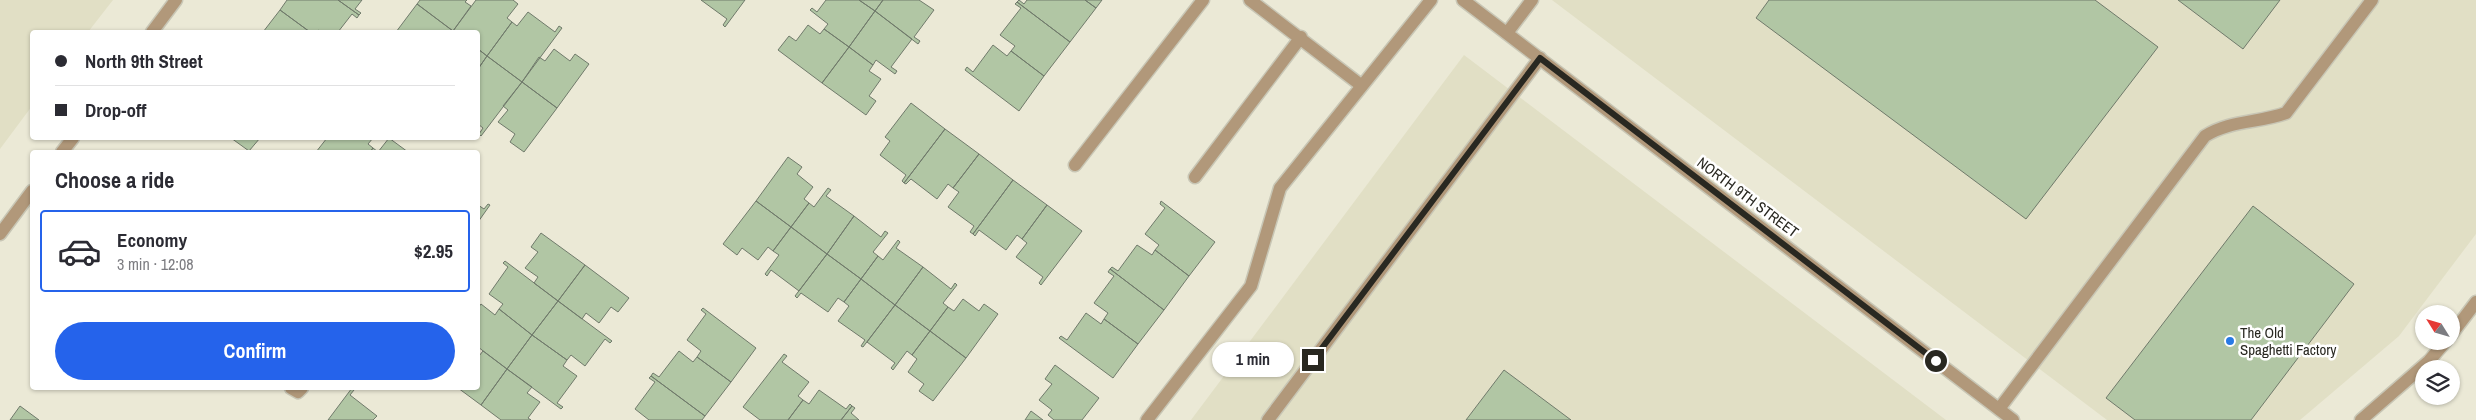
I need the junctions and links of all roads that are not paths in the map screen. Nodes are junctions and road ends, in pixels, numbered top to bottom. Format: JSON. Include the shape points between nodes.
{"nodes":[{"id":1,"x":176,"y":0,"type":"edge"},
{"id":2,"x":1203,"y":0,"type":"edge"},
{"id":3,"x":1250,"y":0,"type":"edge"},
{"id":4,"x":1431,"y":0,"type":"edge"},
{"id":5,"x":1463,"y":0,"type":"edge"},
{"id":6,"x":1532,"y":0,"type":"edge"},
{"id":7,"x":2372,"y":0,"type":"edge"},
{"id":8,"x":154,"y":30,"type":"edge"},
{"id":9,"x":1506,"y":33,"type":"junction"},
{"id":10,"x":1301,"y":37,"type":"junction"},
{"id":11,"x":1540,"y":58,"type":"junction"},
{"id":12,"x":1362,"y":86,"type":"junction"},
{"id":13,"x":71,"y":140,"type":"edge"},
{"id":14,"x":64,"y":150,"type":"edge"},
{"id":15,"x":1075,"y":165,"type":"dead end"},
{"id":16,"x":1195,"y":177,"type":"dead end"},
{"id":17,"x":30,"y":196,"type":"edge"},
{"id":18,"x":0,"y":234,"type":"edge"},
{"id":19,"x":2476,"y":302,"type":"edge"},
{"id":20,"x":2460,"y":323,"type":"edge"},
{"id":21,"x":2438,"y":350,"type":"edge"},
{"id":22,"x":1999,"y":409,"type":"junction"},
{"id":23,"x":1147,"y":420,"type":"edge"},
{"id":24,"x":1268,"y":420,"type":"edge"},
{"id":25,"x":2013,"y":420,"type":"edge"},
{"id":26,"x":2361,"y":420,"type":"edge"}],
"edges":[{"from":1,"to":8,"type":"street"},
{"from":2,"to":15,"type":"street"},
{"from":3,"to":10,"type":"street"},
{"from":4,"to":12,"type":"street"},
{"from":5,"to":9,"type":"street","name":"NORTH 9TH STREET"},
{"from":6,"to":9,"type":"street"},
{"from":7,"to":22,"type":"street","via":[[2286,112],[2225,126],[2205,136]]},
{"from":9,"to":11,"type":"street","name":"NORTH 9TH STREET"},
{"from":10,"to":12,"type":"street"},
{"from":10,"to":16,"type":"street"},
{"from":11,"to":22,"type":"street","name":"NORTH 9TH STREET"},
{"from":11,"to":24,"type":"street"},
{"from":12,"to":23,"type":"street","via":[[1280,188],[1251,286]]},
{"from":13,"to":14,"type":"street"},
{"from":17,"to":18,"type":"street"},
{"from":19,"to":20,"type":"street"},
{"from":21,"to":26,"type":"street"},
{"from":22,"to":25,"type":"street","name":"NORTH 9TH STREET"}]}
